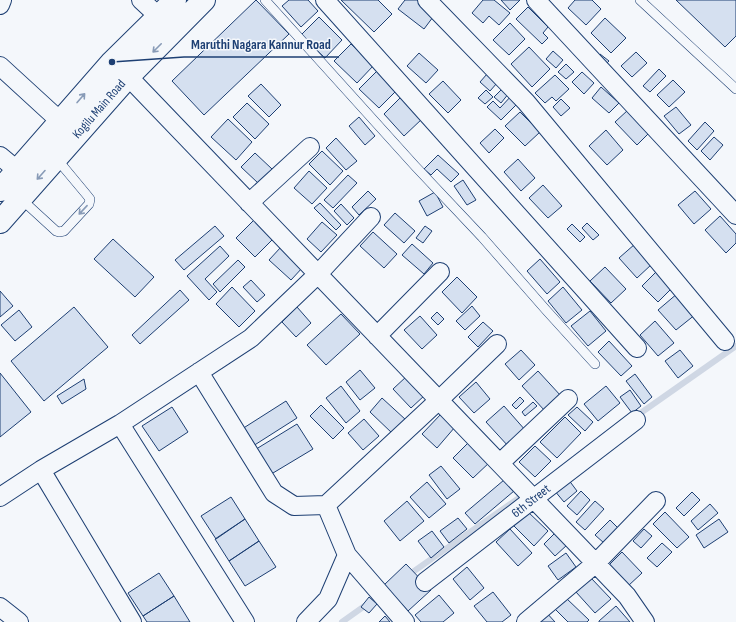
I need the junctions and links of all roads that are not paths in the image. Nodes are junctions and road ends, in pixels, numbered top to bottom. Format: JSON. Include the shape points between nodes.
{"nodes":[{"id":1,"x":2,"y":0,"type":"edge"},
{"id":2,"x":141,"y":0,"type":"edge"},
{"id":3,"x":175,"y":0,"type":"edge"},
{"id":4,"x":204,"y":0,"type":"edge"},
{"id":5,"x":265,"y":0,"type":"edge"},
{"id":6,"x":325,"y":0,"type":"edge"},
{"id":7,"x":427,"y":0,"type":"edge"},
{"id":8,"x":536,"y":0,"type":"edge"},
{"id":9,"x":640,"y":0,"type":"edge"},
{"id":10,"x":0,"y":6,"type":"edge"},
{"id":11,"x":167,"y":23,"type":"junction"},
{"id":12,"x":0,"y":66,"type":"edge"},
{"id":13,"x":121,"y":69,"type":"junction"},
{"id":14,"x":736,"y":89,"type":"edge"},
{"id":15,"x":60,"y":121,"type":"junction"},
{"id":16,"x":310,"y":146,"type":"dead end"},
{"id":17,"x":0,"y":156,"type":"edge"},
{"id":18,"x":56,"y":158,"type":"junction"},
{"id":19,"x":18,"y":171,"type":"junction"},
{"id":20,"x":0,"y":190,"type":"edge"},
{"id":21,"x":20,"y":198,"type":"junction"},
{"id":22,"x":250,"y":203,"type":"junction"},
{"id":23,"x":736,"y":215,"type":"edge"},
{"id":24,"x":371,"y":217,"type":"dead end"},
{"id":25,"x":0,"y":222,"type":"edge"},
{"id":26,"x":440,"y":272,"type":"dead end"},
{"id":27,"x":318,"y":274,"type":"junction"},
{"id":28,"x":377,"y":336,"type":"junction"},
{"id":29,"x":725,"y":341,"type":"dead end"},
{"id":30,"x":497,"y":344,"type":"dead end"},
{"id":31,"x":637,"y":348,"type":"dead end"},
{"id":32,"x":595,"y":364,"type":"dead end"},
{"id":33,"x":199,"y":372,"type":"junction"},
{"id":34,"x":568,"y":399,"type":"dead end"},
{"id":35,"x":439,"y":400,"type":"junction"},
{"id":36,"x":636,"y":420,"type":"dead end"},
{"id":37,"x":120,"y":424,"type":"junction"},
{"id":38,"x":500,"y":464,"type":"junction"},
{"id":39,"x":41,"y":470,"type":"junction"},
{"id":40,"x":0,"y":497,"type":"edge"},
{"id":41,"x":534,"y":499,"type":"junction"},
{"id":42,"x":656,"y":501,"type":"dead end"},
{"id":43,"x":326,"y":505,"type":"junction"},
{"id":44,"x":347,"y":555,"type":"junction"},
{"id":45,"x":596,"y":563,"type":"junction"},
{"id":46,"x":425,"y":582,"type":"dead end"},
{"id":47,"x":0,"y":607,"type":"edge"},
{"id":48,"x":19,"y":622,"type":"edge"},
{"id":49,"x":132,"y":622,"type":"edge"},
{"id":50,"x":245,"y":622,"type":"edge"},
{"id":51,"x":306,"y":622,"type":"edge"},
{"id":52,"x":405,"y":622,"type":"edge"},
{"id":53,"x":526,"y":622,"type":"edge"},
{"id":54,"x":645,"y":622,"type":"edge"}],
"edges":[{"from":1,"to":10,"type":"street"},
{"from":2,"to":11,"type":"street"},
{"from":3,"to":11,"type":"main road","name":"Kogilu Main Road"},
{"from":4,"to":11,"type":"main road","name":"Kogilu Main Road"},
{"from":5,"to":32,"type":"lane"},
{"from":6,"to":31,"type":"street"},
{"from":7,"to":29,"type":"street","via":[[526,102]]},
{"from":8,"to":23,"type":"street"},
{"from":9,"to":14,"type":"lane"},
{"from":11,"to":13,"type":"main road","name":"Kogilu Main Road"},
{"from":12,"to":15,"type":"street"},
{"from":15,"to":13,"type":"main road","name":"Kogilu Main Road","one_way":true},
{"from":13,"to":18,"type":"main road","name":"Kogilu Main Road"},
{"from":13,"to":22,"type":"street"},
{"from":15,"to":19,"type":"main road","name":"Kogilu Main Road"},
{"from":16,"to":22,"type":"street"},
{"from":17,"to":19,"type":"street"},
{"from":18,"to":21,"type":"main road","name":"Kogilu Main Road","one_way":true},
{"from":18,"to":21,"type":"lane","one_way":true,"via":[[86,194],[90,200],[89,204],[64,231],[59,232]]},
{"from":19,"to":20,"type":"main road","name":"Kogilu Main Road"},
{"from":21,"to":25,"type":"main road","name":"Kogilu Main Road"},
{"from":22,"to":27,"type":"street"},
{"from":24,"to":27,"type":"street"},
{"from":26,"to":28,"type":"street"},
{"from":27,"to":28,"type":"street"},
{"from":27,"to":33,"type":"street","via":[[251,338]]},
{"from":28,"to":35,"type":"street"},
{"from":30,"to":35,"type":"street"},
{"from":33,"to":37,"type":"street"},
{"from":33,"to":43,"type":"street","via":[[274,493],[294,506]]},
{"from":34,"to":38,"type":"street"},
{"from":35,"to":38,"type":"street"},
{"from":35,"to":43,"type":"street"},
{"from":36,"to":41,"type":"street","name":"6th Street"},
{"from":37,"to":39,"type":"street"},
{"from":37,"to":50,"type":"street"},
{"from":38,"to":41,"type":"street"},
{"from":39,"to":40,"type":"street"},
{"from":39,"to":49,"type":"street"},
{"from":41,"to":45,"type":"street"},
{"from":41,"to":46,"type":"street","name":"6th Street"},
{"from":42,"to":45,"type":"street"},
{"from":43,"to":44,"type":"street"},
{"from":44,"to":51,"type":"street","via":[[328,599]]},
{"from":44,"to":52,"type":"street"},
{"from":45,"to":53,"type":"street"},
{"from":45,"to":54,"type":"street","via":[[627,596]]},
{"from":47,"to":48,"type":"street"}]}
